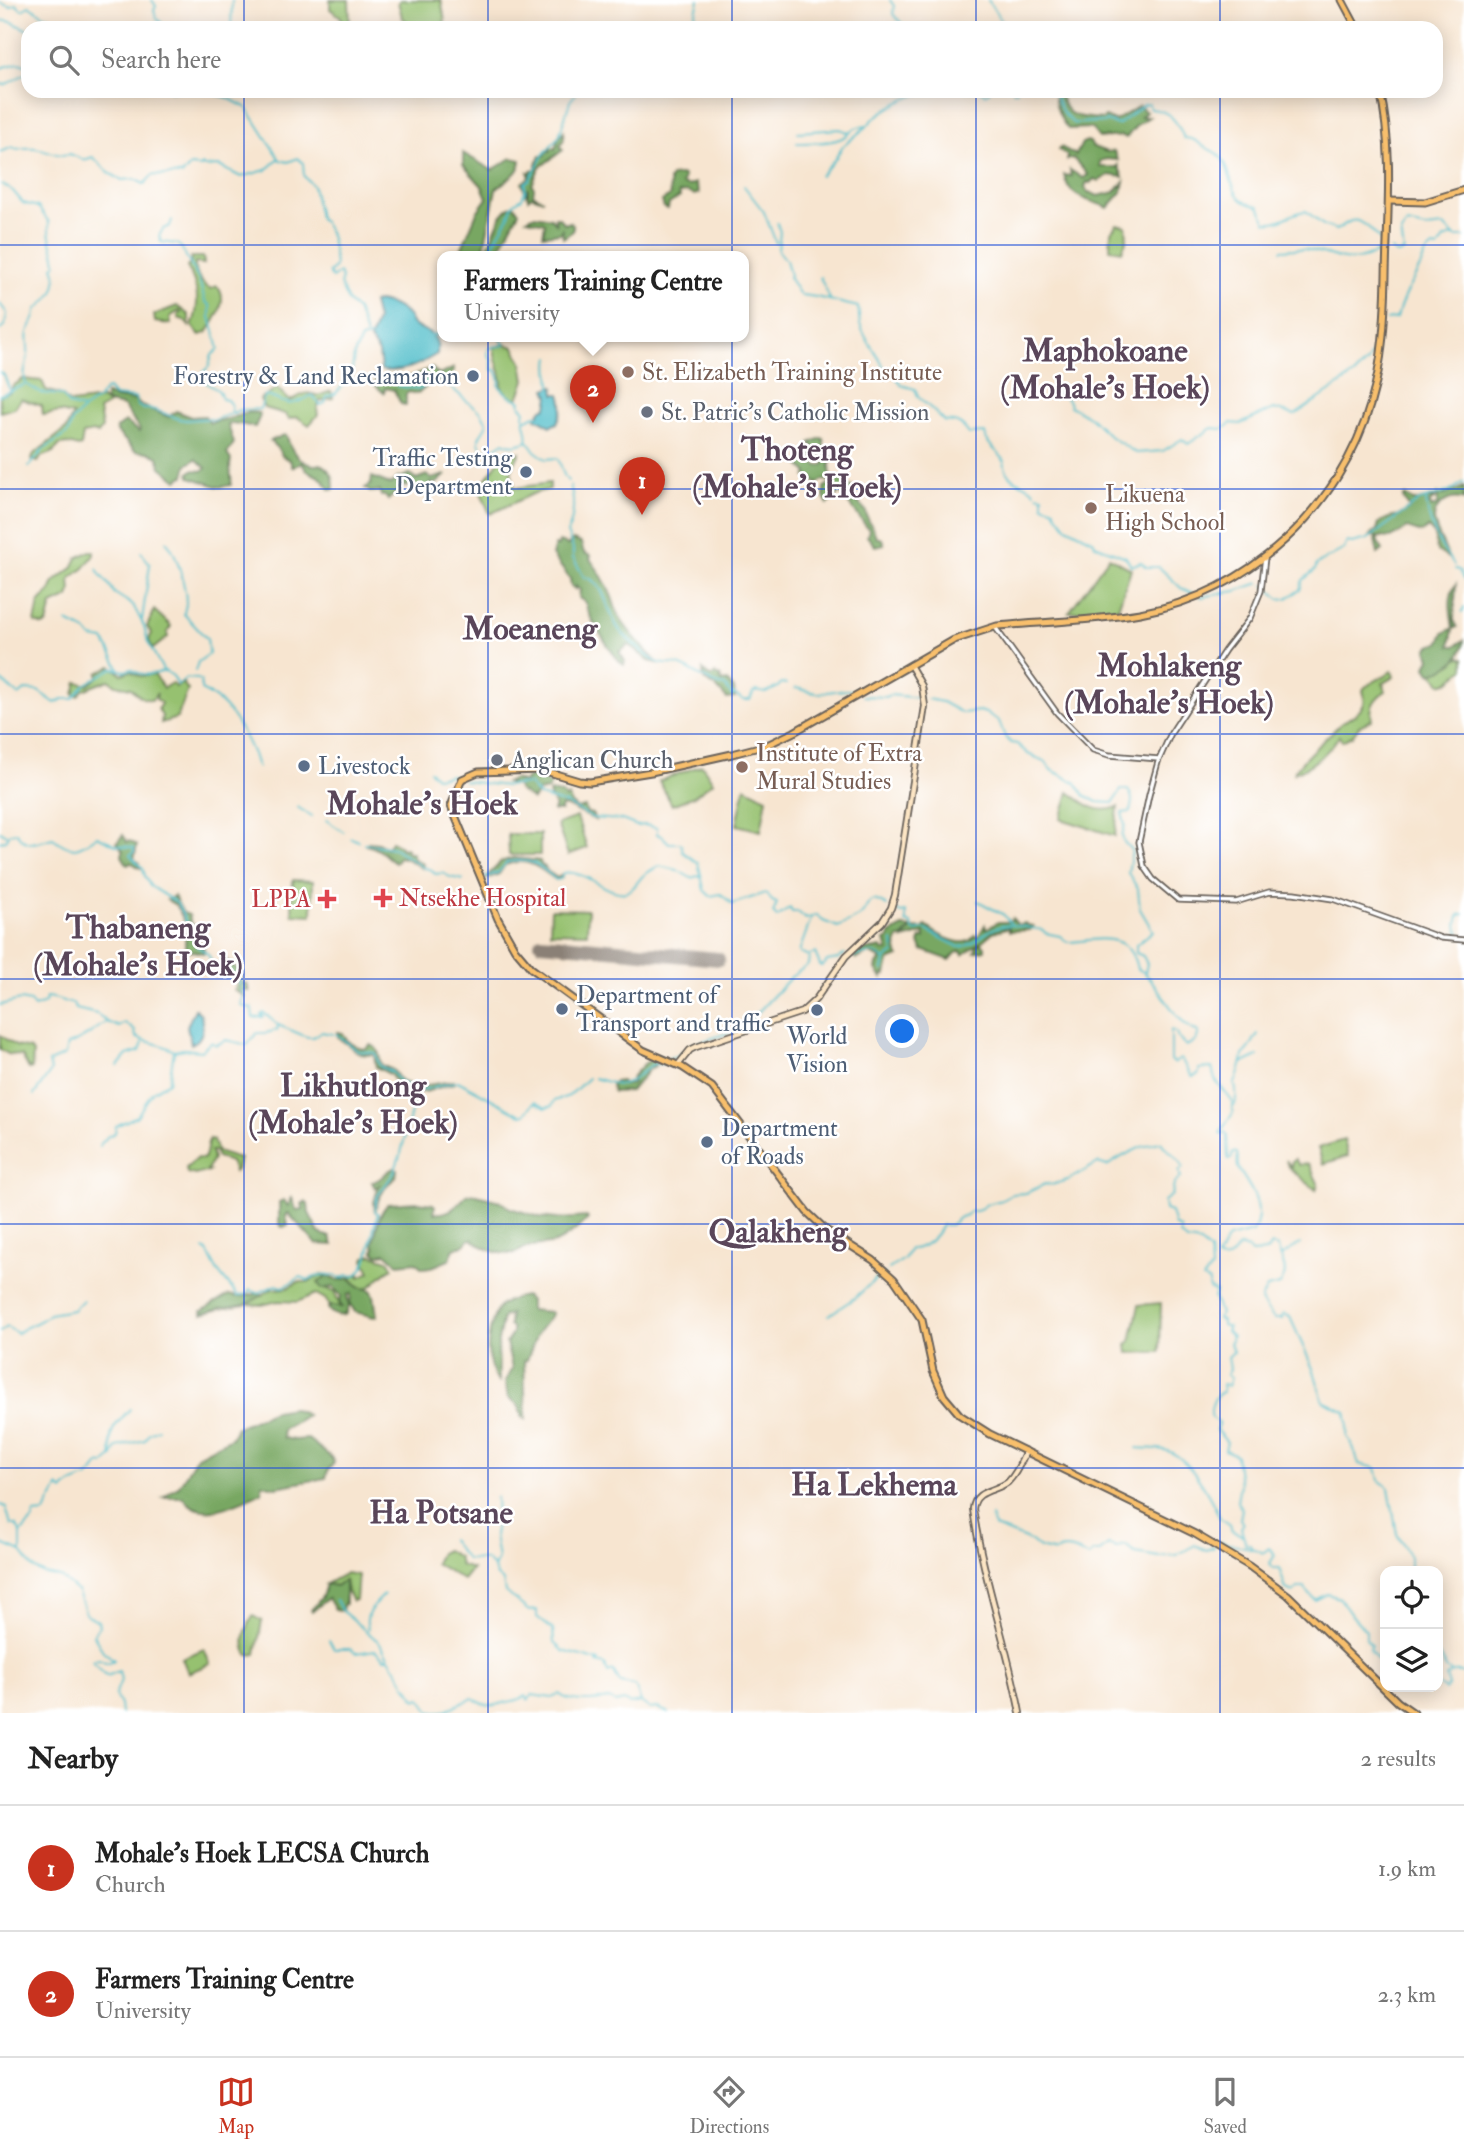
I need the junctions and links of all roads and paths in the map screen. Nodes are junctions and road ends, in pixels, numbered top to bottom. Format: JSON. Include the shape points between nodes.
{"nodes":[{"id":1,"x":1342,"y":0,"type":"edge"},
{"id":2,"x":1353,"y":21,"type":"edge"},
{"id":3,"x":1381,"y":98,"type":"edge"},
{"id":4,"x":1464,"y":190,"type":"edge"},
{"id":5,"x":1389,"y":201,"type":"junction"},
{"id":6,"x":1265,"y":557,"type":"junction"},
{"id":7,"x":994,"y":626,"type":"junction"},
{"id":8,"x":917,"y":661,"type":"junction"},
{"id":9,"x":910,"y":665,"type":"junction"},
{"id":10,"x":902,"y":670,"type":"junction"},
{"id":11,"x":916,"y":674,"type":"junction"},
{"id":12,"x":1159,"y":759,"type":"junction"},
{"id":13,"x":452,"y":804,"type":"junction"},
{"id":14,"x":461,"y":830,"type":"junction"},
{"id":15,"x":484,"y":896,"type":"dead end"},
{"id":16,"x":497,"y":915,"type":"junction"},
{"id":17,"x":1464,"y":940,"type":"edge"},
{"id":18,"x":681,"y":1064,"type":"junction"},
{"id":19,"x":1026,"y":1451,"type":"junction"},
{"id":20,"x":1020,"y":1713,"type":"edge"},
{"id":21,"x":1414,"y":1713,"type":"edge"}],
"edges":[{"from":1,"to":2,"type":"main road"},
{"from":3,"to":5,"type":"main road","via":[[1388,137]]},
{"from":4,"to":5,"type":"main road","via":[[1425,202]]},
{"from":5,"to":6,"type":"main road","via":[[1382,341],[1365,421],[1323,499]]},
{"from":6,"to":7,"type":"main road","via":[[1196,596],[1141,613]]},
{"from":6,"to":12,"type":"street","via":[[1261,591],[1250,618],[1176,725]]},
{"from":7,"to":8,"type":"main road","via":[[954,640]]},
{"from":7,"to":12,"type":"street","via":[[1057,713],[1093,750]]},
{"from":8,"to":9,"type":"main road"},
{"from":8,"to":11,"type":"main road"},
{"from":9,"to":10,"type":"main road"},
{"from":9,"to":11,"type":"main road"},
{"from":10,"to":11,"type":"main road"},
{"from":10,"to":13,"type":"main road","via":[[767,745],[590,782],[542,770],[478,772],[461,779]]},
{"from":11,"to":18,"type":"main road","via":[[925,706],[897,883],[887,916],[846,957],[802,1012],[696,1047]]},
{"from":12,"to":17,"type":"street","via":[[1139,846],[1146,872],[1175,898],[1236,902],[1269,892],[1294,893],[1333,899],[1441,937]]},
{"from":13,"to":14,"type":"main road"},
{"from":13,"to":14,"type":"main road","via":[[454,822]]},
{"from":14,"to":16,"type":"main road"},
{"from":15,"to":16,"type":"main road"},
{"from":16,"to":18,"type":"main road","via":[[531,968],[643,1049]]},
{"from":18,"to":19,"type":"main road","via":[[721,1096],[816,1221],[894,1279],[922,1320],[936,1378],[954,1409],[976,1427]]},
{"from":19,"to":20,"type":"main road","via":[[1009,1481],[979,1495],[973,1506],[980,1558]]},
{"from":19,"to":21,"type":"main road","via":[[1195,1534],[1249,1566],[1288,1595]]}]}
